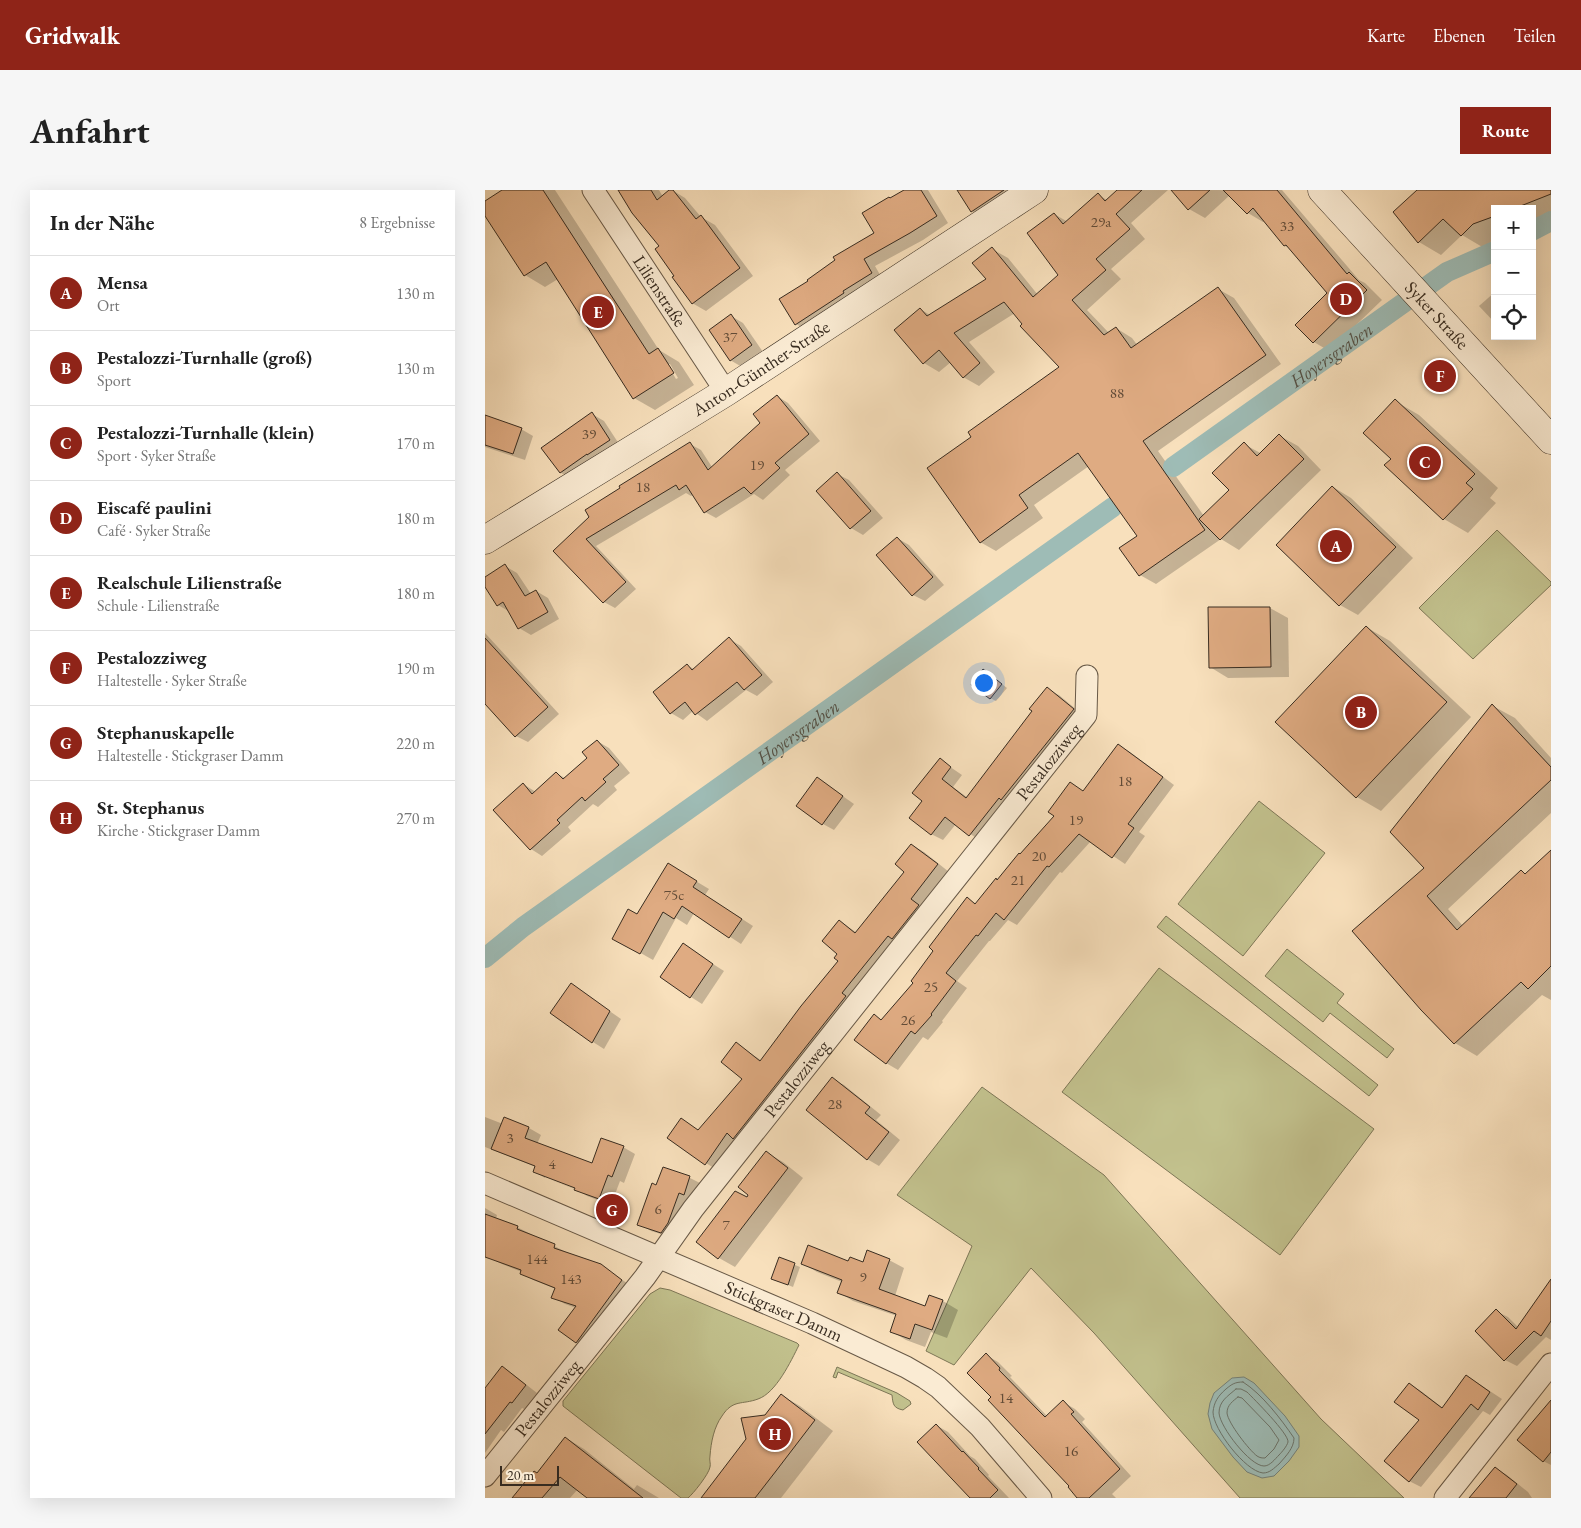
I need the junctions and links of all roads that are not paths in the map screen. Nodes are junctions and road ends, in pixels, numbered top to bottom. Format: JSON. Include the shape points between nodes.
{"nodes":[{"id":1,"x":593,"y":190,"type":"edge"},
{"id":2,"x":1034,"y":190,"type":"edge"},
{"id":3,"x":1322,"y":190,"type":"edge"},
{"id":4,"x":726,"y":392,"type":"junction"},
{"id":5,"x":1551,"y":440,"type":"edge"},
{"id":6,"x":485,"y":540,"type":"edge"},
{"id":7,"x":1087,"y":676,"type":"dead end"},
{"id":8,"x":485,"y":1183,"type":"edge"},
{"id":9,"x":658,"y":1258,"type":"junction"},
{"id":10,"x":1551,"y":1364,"type":"edge"},
{"id":11,"x":485,"y":1476,"type":"edge"},
{"id":12,"x":1041,"y":1498,"type":"edge"},
{"id":13,"x":1445,"y":1498,"type":"edge"}],
"edges":[{"from":1,"to":4,"type":"street","name":"Lilienstraße"},
{"from":2,"to":4,"type":"main road","name":"Anton-Günther-Straße"},
{"from":3,"to":5,"type":"main road","name":"Syker Straße"},
{"from":4,"to":6,"type":"main road","name":"Anton-Günther-Straße"},
{"from":7,"to":9,"type":"street","name":"Pestalozziweg","via":[[1086,716],[693,1209]]},
{"from":8,"to":9,"type":"street","name":"Stickgraser Damm"},
{"from":9,"to":11,"type":"street","name":"Pestalozziweg"},
{"from":9,"to":12,"type":"street","name":"Stickgraser Damm","via":[[812,1323],[925,1378],[980,1427]]},
{"from":10,"to":13,"type":"street"}]}
